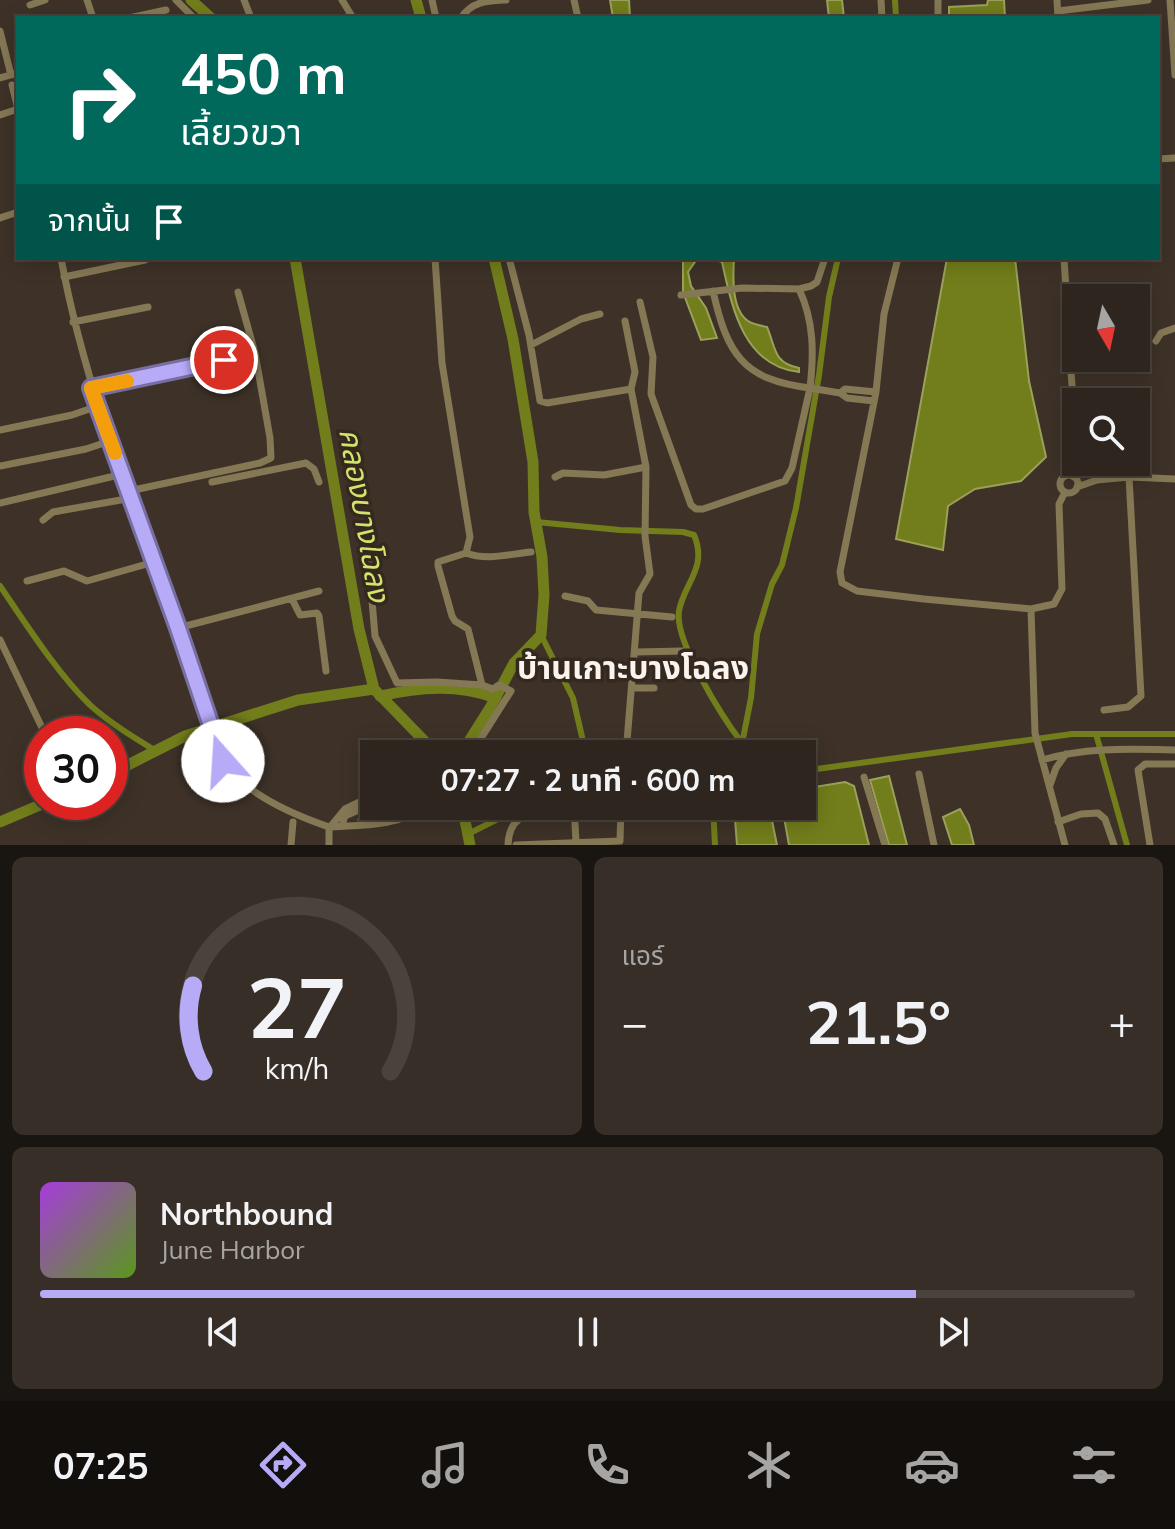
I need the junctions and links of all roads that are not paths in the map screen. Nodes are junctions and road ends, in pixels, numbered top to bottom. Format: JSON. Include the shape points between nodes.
{"nodes":[{"id":1,"x":45,"y":0,"type":"edge"},
{"id":2,"x":176,"y":0,"type":"edge"},
{"id":3,"x":506,"y":0,"type":"edge"},
{"id":4,"x":1057,"y":0,"type":"edge"},
{"id":5,"x":1148,"y":0,"type":"edge"},
{"id":6,"x":1170,"y":0,"type":"edge"},
{"id":7,"x":30,"y":5,"type":"dead end"},
{"id":8,"x":166,"y":10,"type":"dead end"},
{"id":9,"x":1058,"y":15,"type":"edge"},
{"id":10,"x":138,"y":16,"type":"edge"},
{"id":11,"x":192,"y":16,"type":"edge"},
{"id":12,"x":462,"y":16,"type":"edge"},
{"id":13,"x":0,"y":31,"type":"edge"},
{"id":14,"x":3,"y":60,"type":"edge"},
{"id":15,"x":14,"y":74,"type":"edge"},
{"id":16,"x":1175,"y":75,"type":"edge"},
{"id":17,"x":0,"y":78,"type":"edge"},
{"id":18,"x":12,"y":85,"type":"dead end"},
{"id":19,"x":16,"y":101,"type":"edge"},
{"id":20,"x":61,"y":260,"type":"edge"},
{"id":21,"x":92,"y":260,"type":"edge"},
{"id":22,"x":145,"y":260,"type":"edge"},
{"id":23,"x":435,"y":260,"type":"edge"},
{"id":24,"x":510,"y":260,"type":"edge"},
{"id":25,"x":824,"y":260,"type":"edge"},
{"id":26,"x":898,"y":260,"type":"edge"},
{"id":27,"x":1064,"y":260,"type":"edge"},
{"id":28,"x":94,"y":270,"type":"junction"},
{"id":29,"x":64,"y":277,"type":"junction"},
{"id":30,"x":1067,"y":284,"type":"edge"},
{"id":31,"x":799,"y":289,"type":"junction"},
{"id":32,"x":713,"y":291,"type":"junction"},
{"id":33,"x":238,"y":292,"type":"dead end"},
{"id":34,"x":681,"y":295,"type":"dead end"},
{"id":35,"x":640,"y":302,"type":"dead end"},
{"id":36,"x":148,"y":307,"type":"dead end"},
{"id":37,"x":600,"y":314,"type":"dead end"},
{"id":38,"x":625,"y":321,"type":"dead end"},
{"id":39,"x":73,"y":322,"type":"junction"},
{"id":40,"x":1175,"y":328,"type":"edge"},
{"id":41,"x":1156,"y":341,"type":"dead end"},
{"id":42,"x":531,"y":345,"type":"junction"},
{"id":43,"x":255,"y":353,"type":"junction"},
{"id":44,"x":91,"y":388,"type":"junction"},
{"id":45,"x":812,"y":388,"type":"junction"},
{"id":46,"x":631,"y":389,"type":"junction"},
{"id":47,"x":876,"y":392,"type":"junction"},
{"id":48,"x":840,"y":393,"type":"junction"},
{"id":49,"x":874,"y":401,"type":"junction"},
{"id":50,"x":98,"y":406,"type":"junction"},
{"id":51,"x":0,"y":430,"type":"edge"},
{"id":52,"x":110,"y":441,"type":"junction"},
{"id":53,"x":0,"y":466,"type":"edge"},
{"id":54,"x":646,"y":467,"type":"junction"},
{"id":55,"x":123,"y":474,"type":"junction"},
{"id":56,"x":1076,"y":476,"type":"edge"},
{"id":57,"x":555,"y":477,"type":"dead end"},
{"id":58,"x":1129,"y":477,"type":"junction"},
{"id":59,"x":1175,"y":479,"type":"edge"},
{"id":60,"x":1076,"y":481,"type":"junction"},
{"id":61,"x":212,"y":482,"type":"dead end"},
{"id":62,"x":319,"y":482,"type":"dead end"},
{"id":63,"x":1065,"y":492,"type":"junction"},
{"id":64,"x":130,"y":494,"type":"junction"},
{"id":65,"x":0,"y":503,"type":"edge"},
{"id":66,"x":43,"y":520,"type":"dead end"},
{"id":67,"x":531,"y":552,"type":"dead end"},
{"id":68,"x":368,"y":553,"type":"dead end"},
{"id":69,"x":466,"y":553,"type":"junction"},
{"id":70,"x":154,"y":562,"type":"junction"},
{"id":71,"x":27,"y":581,"type":"dead end"},
{"id":72,"x":319,"y":591,"type":"dead end"},
{"id":73,"x":565,"y":596,"type":"dead end"},
{"id":74,"x":292,"y":599,"type":"junction"},
{"id":75,"x":1031,"y":609,"type":"junction"},
{"id":76,"x":637,"y":613,"type":"junction"},
{"id":77,"x":672,"y":617,"type":"dead end"},
{"id":78,"x":178,"y":628,"type":"junction"},
{"id":79,"x":0,"y":640,"type":"edge"},
{"id":80,"x":683,"y":651,"type":"dead end"},
{"id":81,"x":635,"y":652,"type":"junction"},
{"id":82,"x":326,"y":671,"type":"dead end"},
{"id":83,"x":482,"y":685,"type":"junction"},
{"id":84,"x":633,"y":688,"type":"junction"},
{"id":85,"x":654,"y":688,"type":"dead end"},
{"id":86,"x":1104,"y":710,"type":"dead end"},
{"id":87,"x":36,"y":716,"type":"edge"},
{"id":88,"x":480,"y":740,"type":"edge"},
{"id":89,"x":627,"y":740,"type":"edge"},
{"id":90,"x":1175,"y":750,"type":"edge"},
{"id":91,"x":1067,"y":753,"type":"junction"},
{"id":92,"x":1042,"y":760,"type":"junction"},
{"id":93,"x":1175,"y":764,"type":"edge"},
{"id":94,"x":919,"y":774,"type":"dead end"},
{"id":95,"x":864,"y":777,"type":"dead end"},
{"id":96,"x":1049,"y":787,"type":"junction"},
{"id":97,"x":360,"y":802,"type":"edge"},
{"id":98,"x":360,"y":809,"type":"edge"},
{"id":99,"x":362,"y":820,"type":"edge"},
{"id":100,"x":396,"y":820,"type":"edge"},
{"id":101,"x":519,"y":820,"type":"edge"},
{"id":102,"x":575,"y":820,"type":"edge"},
{"id":103,"x":621,"y":820,"type":"edge"},
{"id":104,"x":293,"y":822,"type":"dead end"},
{"id":105,"x":1058,"y":822,"type":"junction"},
{"id":106,"x":336,"y":824,"type":"junction"},
{"id":107,"x":576,"y":842,"type":"junction"},
{"id":108,"x":620,"y":843,"type":"edge"},
{"id":109,"x":291,"y":845,"type":"edge"},
{"id":110,"x":329,"y":845,"type":"edge"},
{"id":111,"x":508,"y":845,"type":"edge"},
{"id":112,"x":516,"y":845,"type":"edge"},
{"id":113,"x":885,"y":845,"type":"edge"},
{"id":114,"x":934,"y":845,"type":"edge"},
{"id":115,"x":1065,"y":845,"type":"edge"},
{"id":116,"x":1114,"y":845,"type":"edge"},
{"id":117,"x":1150,"y":845,"type":"edge"}],
"edges":[{"from":1,"to":7,"type":"street"},
{"from":2,"to":11,"type":"street"},
{"from":3,"to":12,"type":"street","via":[[477,3]]},
{"from":4,"to":9,"type":"street"},
{"from":5,"to":9,"type":"street"},
{"from":6,"to":16,"type":"street"},
{"from":8,"to":10,"type":"street"},
{"from":13,"to":14,"type":"street"},
{"from":14,"to":15,"type":"street"},
{"from":15,"to":17,"type":"street"},
{"from":18,"to":19,"type":"street"},
{"from":20,"to":29,"type":"street"},
{"from":21,"to":28,"type":"street"},
{"from":22,"to":28,"type":"street"},
{"from":23,"to":69,"type":"street","via":[[449,420],[469,524]]},
{"from":24,"to":42,"type":"street"},
{"from":25,"to":31,"type":"street","via":[[815,284]]},
{"from":26,"to":47,"type":"street","via":[[884,314]]},
{"from":27,"to":30,"type":"street"},
{"from":28,"to":29,"type":"street"},
{"from":29,"to":39,"type":"street"},
{"from":31,"to":32,"type":"street"},
{"from":31,"to":45,"type":"street","via":[[811,320]]},
{"from":32,"to":34,"type":"street"},
{"from":32,"to":45,"type":"street","via":[[721,328],[733,351],[768,380]]},
{"from":33,"to":43,"type":"street"},
{"from":35,"to":45,"type":"street","via":[[653,357],[652,398],[696,509],[719,506],[785,481]]},
{"from":36,"to":39,"type":"street"},
{"from":37,"to":42,"type":"street"},
{"from":38,"to":46,"type":"street","via":[[635,372]]},
{"from":39,"to":44,"type":"street"},
{"from":40,"to":41,"type":"street"},
{"from":42,"to":46,"type":"street","via":[[541,402]]},
{"from":43,"to":44,"type":"street"},
{"from":43,"to":64,"type":"street","via":[[271,458]]},
{"from":44,"to":50,"type":"street"},
{"from":45,"to":48,"type":"street"},
{"from":46,"to":54,"type":"street"},
{"from":47,"to":48,"type":"street"},
{"from":47,"to":49,"type":"street"},
{"from":48,"to":49,"type":"street"},
{"from":49,"to":75,"type":"street","via":[[842,583],[857,591]]},
{"from":50,"to":51,"type":"street"},
{"from":50,"to":52,"type":"street"},
{"from":52,"to":53,"type":"street"},
{"from":52,"to":55,"type":"street"},
{"from":54,"to":57,"type":"street"},
{"from":54,"to":76,"type":"street","via":[[650,574],[639,593]]},
{"from":55,"to":64,"type":"street"},
{"from":55,"to":65,"type":"street"},
{"from":56,"to":60,"type":"street"},
{"from":58,"to":59,"type":"street"},
{"from":58,"to":60,"type":"street"},
{"from":58,"to":86,"type":"street","via":[[1141,696],[1133,705]]},
{"from":60,"to":63,"type":"street","via":[[1071,492]]},
{"from":60,"to":63,"type":"street","via":[[1062,479]]},
{"from":61,"to":62,"type":"street","via":[[306,463]]},
{"from":63,"to":75,"type":"street","via":[[1059,504],[1062,589],[1054,604]]},
{"from":64,"to":66,"type":"street","via":[[53,512]]},
{"from":64,"to":70,"type":"street"},
{"from":67,"to":69,"type":"street","via":[[491,557]]},
{"from":68,"to":83,"type":"street","via":[[375,636],[397,683]]},
{"from":69,"to":83,"type":"street","via":[[438,566],[452,616],[468,629]]},
{"from":70,"to":71,"type":"street","via":[[87,581],[64,571]]},
{"from":70,"to":78,"type":"street"},
{"from":72,"to":74,"type":"street"},
{"from":73,"to":76,"type":"street","via":[[588,601],[596,610]]},
{"from":74,"to":78,"type":"street"},
{"from":74,"to":82,"type":"street","via":[[300,615],[319,616]]},
{"from":75,"to":92,"type":"street","via":[[1035,733]]},
{"from":76,"to":77,"type":"street"},
{"from":76,"to":81,"type":"street"},
{"from":78,"to":106,"type":"street","via":[[219,753],[230,770],[301,818]]},
{"from":79,"to":87,"type":"street"},
{"from":80,"to":81,"type":"street"},
{"from":81,"to":84,"type":"street"},
{"from":83,"to":88,"type":"street","via":[[511,691]]},
{"from":84,"to":85,"type":"street"},
{"from":84,"to":89,"type":"street"},
{"from":90,"to":91,"type":"street"},
{"from":91,"to":92,"type":"street"},
{"from":91,"to":96,"type":"street"},
{"from":92,"to":96,"type":"street"},
{"from":93,"to":117,"type":"street","via":[[1145,764],[1138,770]]},
{"from":94,"to":114,"type":"street"},
{"from":95,"to":113,"type":"street"},
{"from":96,"to":105,"type":"street"},
{"from":97,"to":106,"type":"street","via":[[345,809]]},
{"from":98,"to":106,"type":"street"},
{"from":99,"to":106,"type":"street"},
{"from":100,"to":106,"type":"street"},
{"from":101,"to":111,"type":"street","via":[[511,825]]},
{"from":102,"to":107,"type":"street"},
{"from":103,"to":108,"type":"street"},
{"from":104,"to":109,"type":"street"},
{"from":105,"to":115,"type":"street"},
{"from":105,"to":116,"type":"street","via":[[1098,813]]},
{"from":106,"to":110,"type":"street"},
{"from":107,"to":108,"type":"street"},
{"from":107,"to":112,"type":"street"}]}
